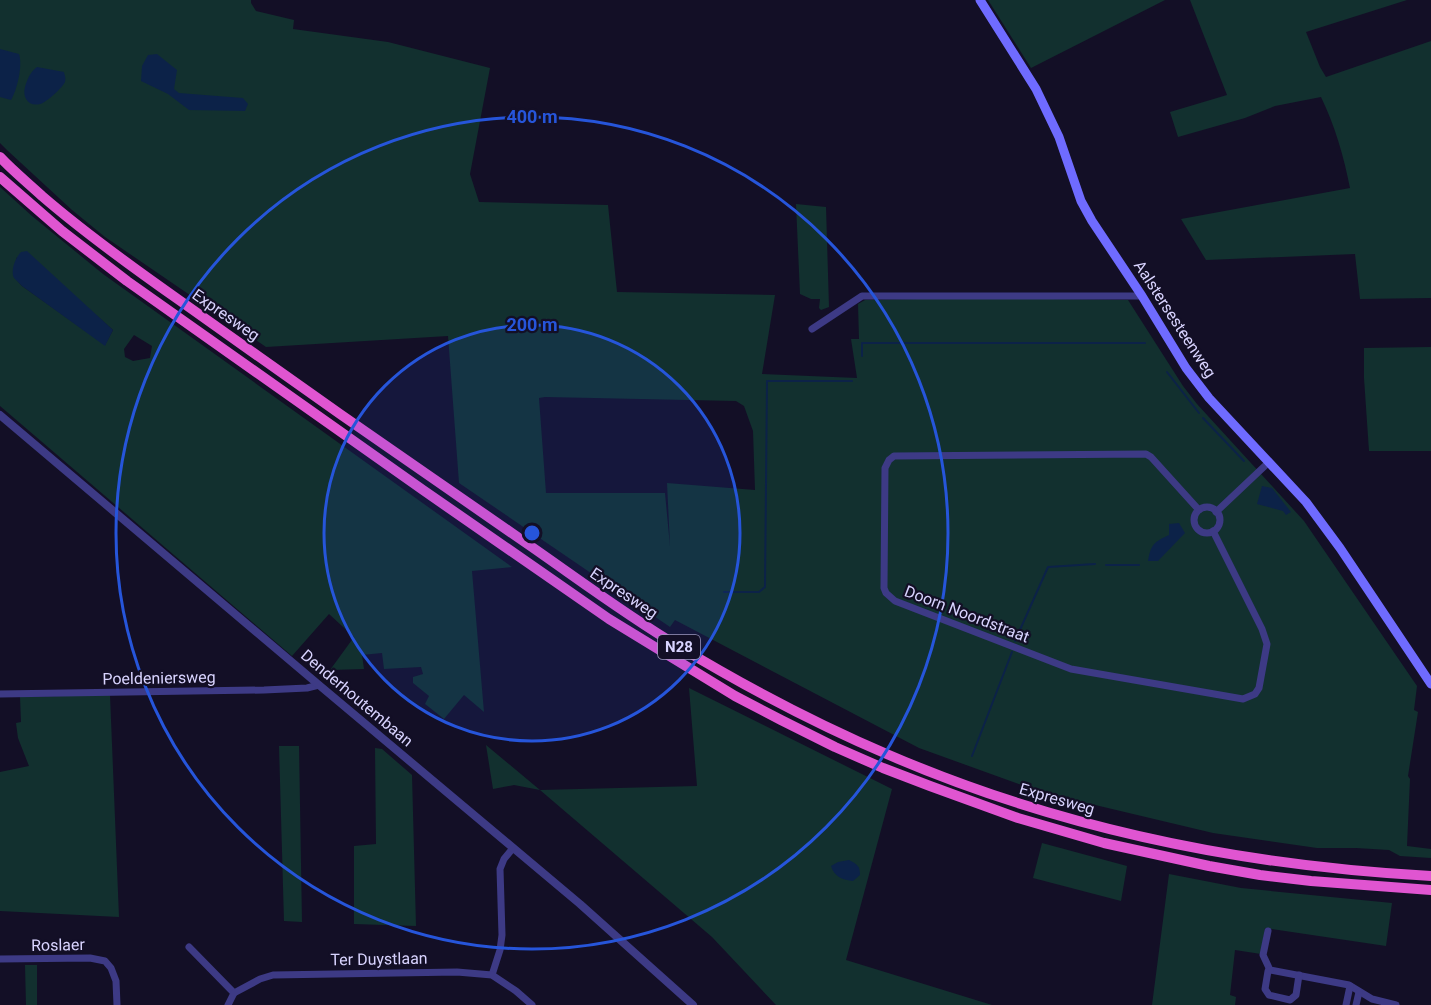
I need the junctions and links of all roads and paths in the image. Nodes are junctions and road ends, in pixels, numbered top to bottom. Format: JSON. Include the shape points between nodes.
{"nodes":[{"id":1,"x":980,"y":0,"type":"edge"},
{"id":2,"x":0,"y":157,"type":"edge"},
{"id":3,"x":0,"y":177,"type":"edge"},
{"id":4,"x":1142,"y":296,"type":"junction"},
{"id":5,"x":812,"y":329,"type":"dead end"},
{"id":6,"x":0,"y":415,"type":"edge"},
{"id":7,"x":1269,"y":462,"type":"junction"},
{"id":8,"x":1199,"y":510,"type":"junction"},
{"id":9,"x":1216,"y":512,"type":"junction"},
{"id":10,"x":1213,"y":531,"type":"junction"},
{"id":11,"x":1431,"y":684,"type":"edge"},
{"id":12,"x":319,"y":685,"type":"junction"},
{"id":13,"x":0,"y":694,"type":"edge"},
{"id":14,"x":513,"y":848,"type":"junction"},
{"id":15,"x":1431,"y":876,"type":"edge"},
{"id":16,"x":1431,"y":890,"type":"edge"},
{"id":17,"x":1268,"y":931,"type":"dead end"},
{"id":18,"x":189,"y":948,"type":"dead end"},
{"id":19,"x":0,"y":959,"type":"edge"},
{"id":20,"x":1270,"y":970,"type":"junction"},
{"id":21,"x":492,"y":975,"type":"junction"},
{"id":22,"x":1299,"y":975,"type":"junction"},
{"id":23,"x":1350,"y":986,"type":"junction"},
{"id":24,"x":1359,"y":992,"type":"junction"},
{"id":25,"x":234,"y":993,"type":"junction"},
{"id":26,"x":117,"y":1005,"type":"edge"},
{"id":27,"x":228,"y":1005,"type":"edge"},
{"id":28,"x":532,"y":1005,"type":"edge"},
{"id":29,"x":693,"y":1005,"type":"edge"},
{"id":30,"x":1346,"y":1005,"type":"edge"},
{"id":31,"x":1356,"y":1005,"type":"edge"},
{"id":32,"x":1396,"y":1005,"type":"edge"}],
"edges":[{"from":1,"to":4,"type":"main road","name":"Aalstersesteenweg","via":[[1036,88],[1059,136],[1081,201]]},
{"from":2,"to":15,"type":"highway","name":"Expresweg","number":"N28","via":[[102,245],[338,412],[674,644],[788,708],[932,773],[1021,805],[1109,829],[1261,860]]},
{"from":3,"to":16,"type":"highway","name":"Expresweg","number":"N28","via":[[127,281],[609,619],[735,696],[799,729],[930,786],[1104,843],[1260,874]]},
{"from":4,"to":5,"type":"street","via":[[862,296]]},
{"from":4,"to":7,"type":"main road","name":"Aalstersesteenweg","via":[[1186,369]]},
{"from":6,"to":12,"type":"street","name":"Denderhoutembaan"},
{"from":7,"to":9,"type":"street"},
{"from":7,"to":11,"type":"main road","name":"Aalstersesteenweg","via":[[1325,527]]},
{"from":8,"to":9,"type":"street","via":[[1207,507]]},
{"from":8,"to":10,"type":"street","via":[[1194,518],[1196,526],[1202,532]]},
{"from":8,"to":10,"type":"street","name":"Doorn Noordstraat","via":[[1146,454],[900,454],[889,460],[885,468],[884,588],[895,601],[1071,669],[1243,699],[1259,688],[1267,644]]},
{"from":9,"to":10,"type":"street","via":[[1219,524]]},
{"from":12,"to":13,"type":"street","name":"Poeldeniersweg"},
{"from":12,"to":14,"type":"street","name":"Denderhoutembaan"},
{"from":14,"to":21,"type":"street","via":[[500,869],[502,934]]},
{"from":14,"to":29,"type":"street","name":"Denderhoutembaan"},
{"from":17,"to":20,"type":"street","via":[[1263,955]]},
{"from":18,"to":25,"type":"street"},
{"from":19,"to":26,"type":"street","name":"Roslaer","via":[[90,958],[105,962],[116,981]]},
{"from":20,"to":22,"type":"street"},
{"from":20,"to":22,"type":"street","via":[[1265,989],[1269,995],[1290,1000],[1296,995]]},
{"from":21,"to":25,"type":"street","name":"Ter Duystlaan","via":[[273,975]]},
{"from":21,"to":28,"type":"street","name":"Ter Duystlaan"},
{"from":22,"to":23,"type":"street"},
{"from":23,"to":24,"type":"street"},
{"from":23,"to":30,"type":"street"},
{"from":24,"to":31,"type":"street"},
{"from":24,"to":32,"type":"street"},
{"from":25,"to":27,"type":"street"}]}
